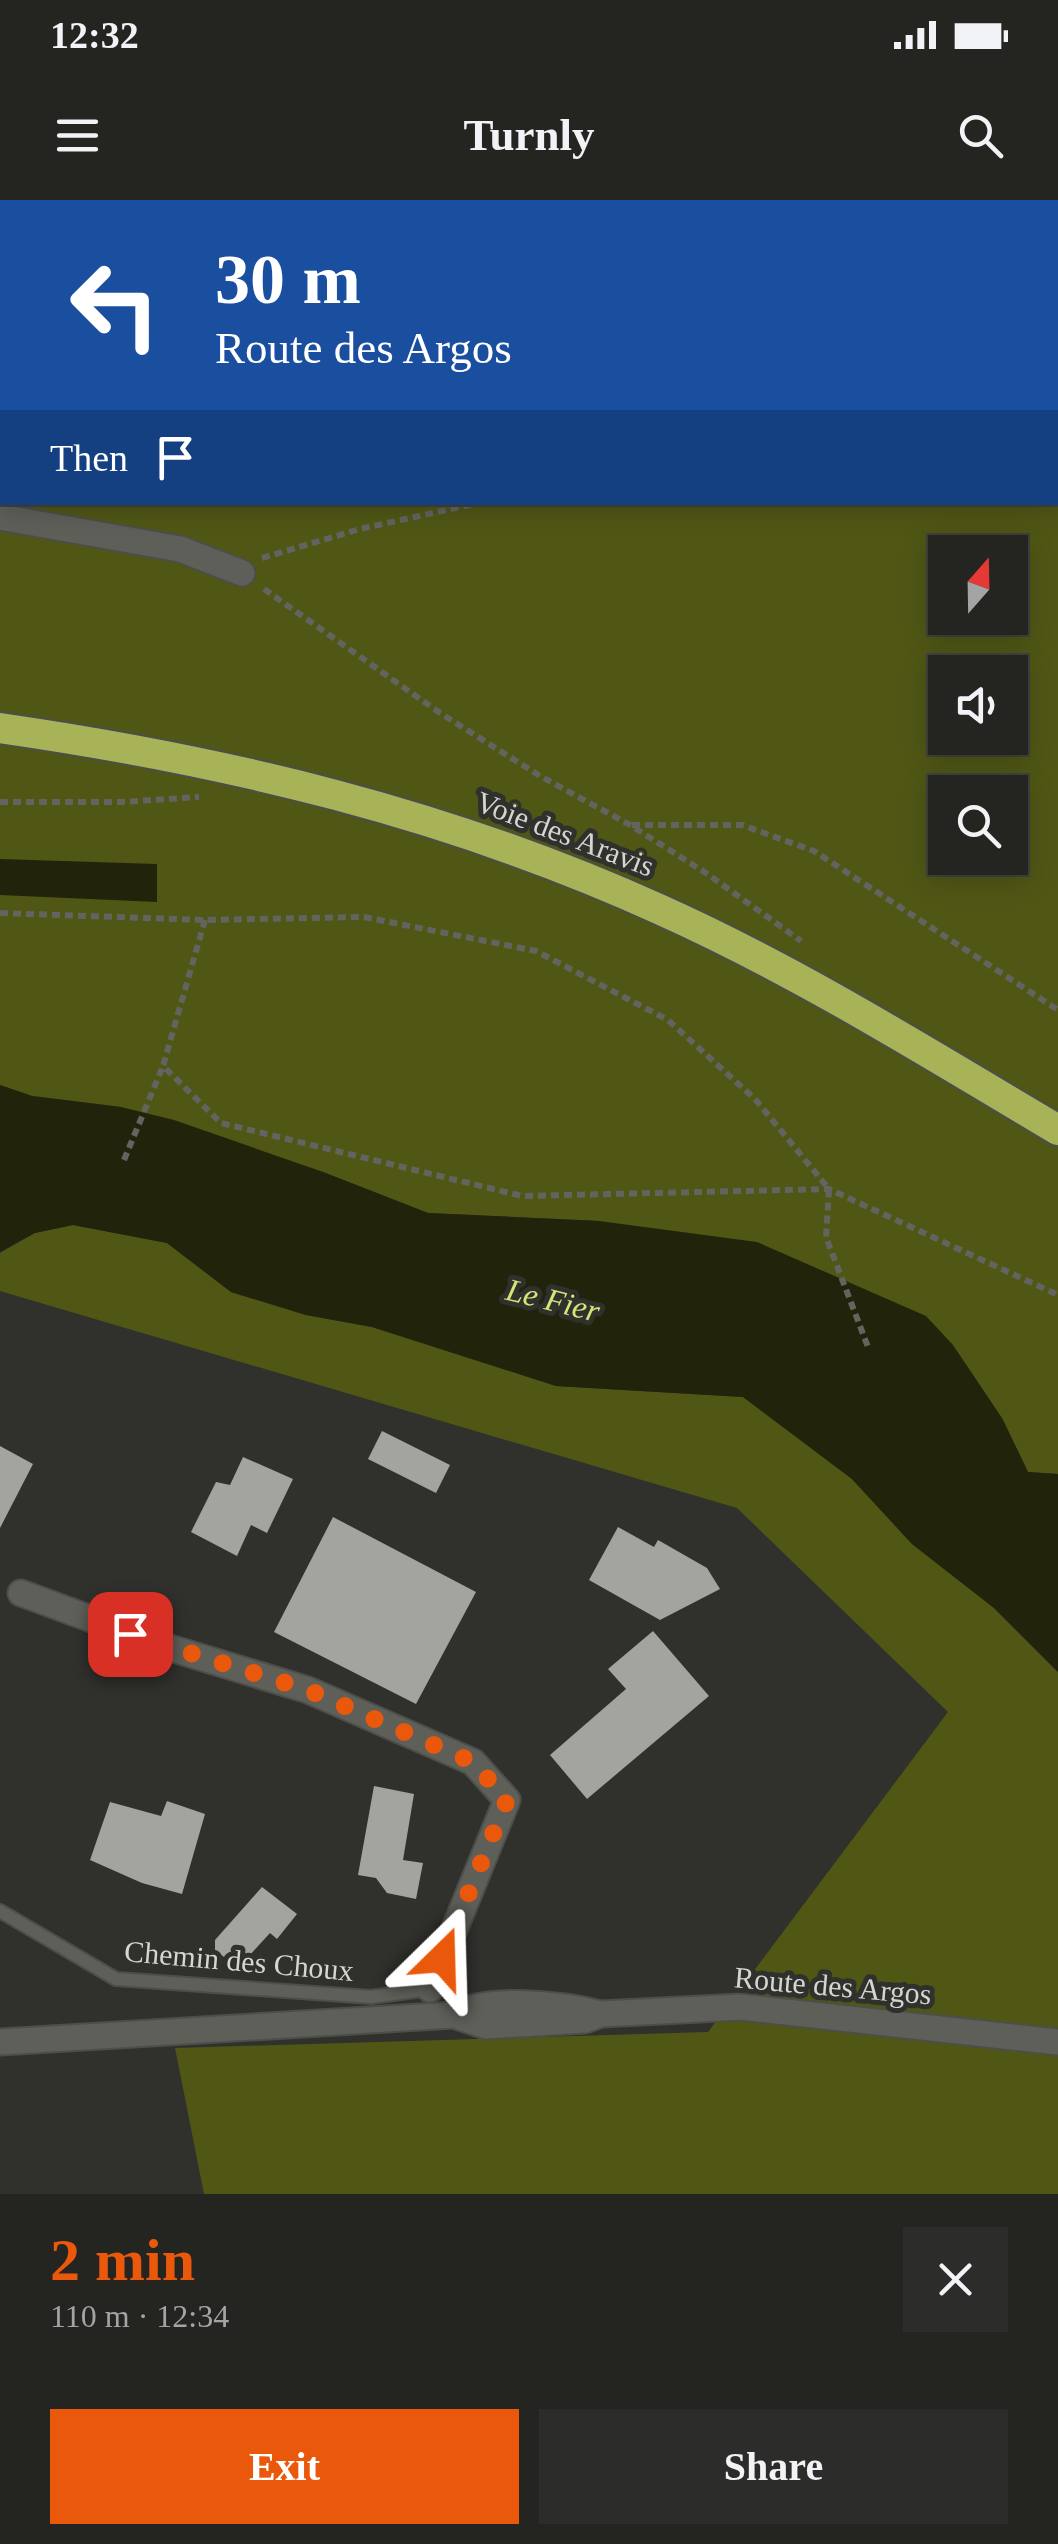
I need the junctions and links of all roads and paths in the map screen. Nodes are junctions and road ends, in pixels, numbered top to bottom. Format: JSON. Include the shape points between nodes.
{"nodes":[{"id":1,"x":469,"y":505,"type":"edge"},
{"id":2,"x":0,"y":517,"type":"edge"},
{"id":3,"x":242,"y":573,"type":"junction"},
{"id":4,"x":0,"y":728,"type":"edge"},
{"id":5,"x":206,"y":796,"type":"dead end"},
{"id":6,"x":0,"y":802,"type":"edge"},
{"id":7,"x":630,"y":825,"type":"junction"},
{"id":8,"x":0,"y":913,"type":"edge"},
{"id":9,"x":205,"y":920,"type":"junction"},
{"id":10,"x":810,"y":948,"type":"dead end"},
{"id":11,"x":1058,"y":1010,"type":"edge"},
{"id":12,"x":163,"y":1066,"type":"junction"},
{"id":13,"x":1058,"y":1130,"type":"edge"},
{"id":14,"x":124,"y":1160,"type":"dead end"},
{"id":15,"x":829,"y":1190,"type":"junction"},
{"id":16,"x":1058,"y":1295,"type":"edge"},
{"id":17,"x":868,"y":1347,"type":"dead end"},
{"id":18,"x":20,"y":1594,"type":"dead end"},
{"id":19,"x":0,"y":1911,"type":"edge"},
{"id":20,"x":430,"y":1989,"type":"junction"},
{"id":21,"x":461,"y":2012,"type":"junction"},
{"id":22,"x":402,"y":2019,"type":"junction"},
{"id":23,"x":0,"y":2042,"type":"edge"},
{"id":24,"x":1058,"y":2042,"type":"edge"}],
"edges":[{"from":1,"to":3,"type":"path","via":[[277,552]]},
{"from":2,"to":3,"type":"street","via":[[180,549]]},
{"from":3,"to":7,"type":"path","via":[[440,713]]},
{"from":4,"to":13,"type":"highway","name":"Voie des Aravis","via":[[212,763],[321,789],[529,855],[758,956]]},
{"from":5,"to":6,"type":"path"},
{"from":7,"to":10,"type":"path"},
{"from":7,"to":11,"type":"path","via":[[742,825],[814,851]]},
{"from":8,"to":9,"type":"path"},
{"from":9,"to":12,"type":"path"},
{"from":9,"to":15,"type":"path","via":[[364,917],[536,950],[668,1020],[755,1099]]},
{"from":12,"to":14,"type":"path"},
{"from":12,"to":15,"type":"path","via":[[221,1123],[522,1196]]},
{"from":15,"to":16,"type":"path"},
{"from":15,"to":17,"type":"path","via":[[826,1238]]},
{"from":18,"to":20,"type":"street","via":[[308,1690],[473,1762],[507,1800]]},
{"from":19,"to":20,"type":"lane","name":"Chemin des Choux","via":[[116,1979],[371,1998]]},
{"from":20,"to":21,"type":"street"},
{"from":20,"to":22,"type":"street","via":[[403,2009]]},
{"from":21,"to":22,"type":"street","name":"Route des Argos"},
{"from":21,"to":24,"type":"street","name":"Route des Argos","via":[[486,2026],[740,2007]]},
{"from":22,"to":23,"type":"street","name":"Route des Argos"}]}
